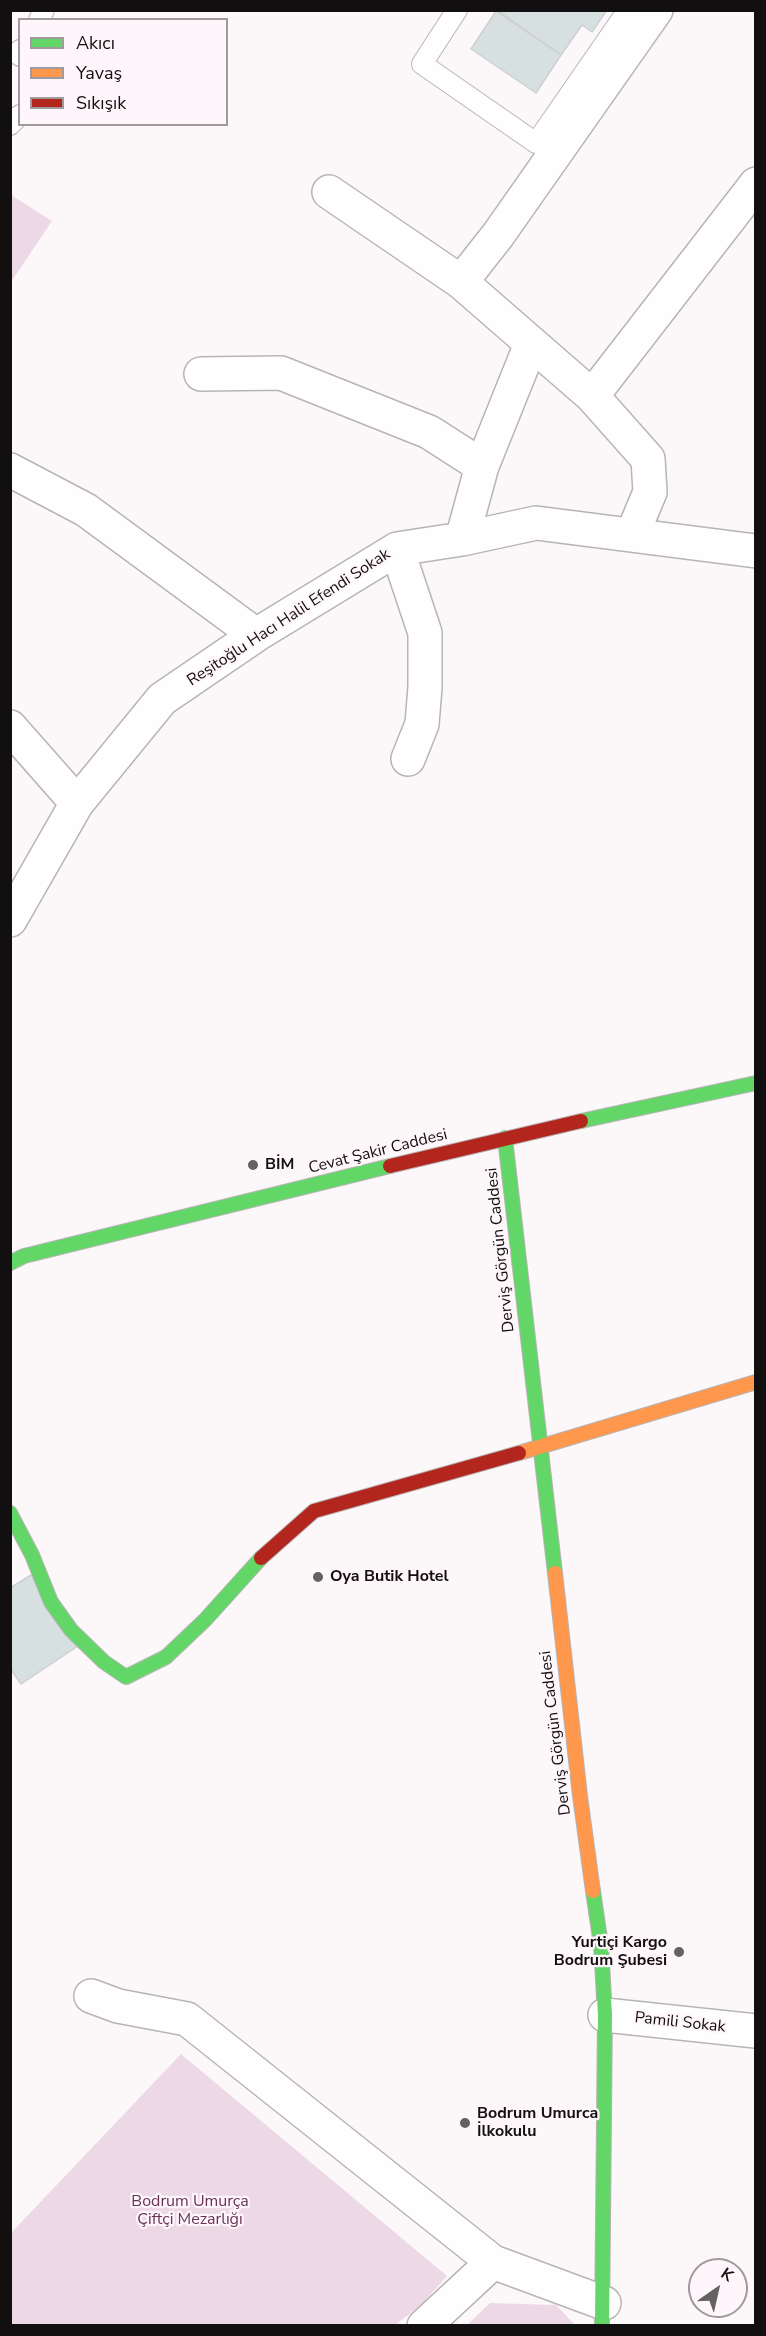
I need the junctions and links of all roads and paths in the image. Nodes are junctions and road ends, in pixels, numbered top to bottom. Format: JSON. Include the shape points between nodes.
{"nodes":[{"id":1,"x":457,"y":10,"type":"edge"},
{"id":2,"x":628,"y":10,"type":"edge"},
{"id":3,"x":656,"y":10,"type":"edge"},
{"id":4,"x":756,"y":184,"type":"edge"},
{"id":5,"x":329,"y":192,"type":"dead end"},
{"id":6,"x":461,"y":282,"type":"junction"},
{"id":7,"x":531,"y":344,"type":"junction"},
{"id":8,"x":201,"y":374,"type":"dead end"},
{"id":9,"x":592,"y":396,"type":"junction"},
{"id":10,"x":482,"y":466,"type":"junction"},
{"id":11,"x":10,"y":470,"type":"edge"},
{"id":12,"x":632,"y":535,"type":"junction"},
{"id":13,"x":462,"y":539,"type":"junction"},
{"id":14,"x":397,"y":549,"type":"junction"},
{"id":15,"x":756,"y":551,"type":"edge"},
{"id":16,"x":256,"y":635,"type":"junction"},
{"id":17,"x":10,"y":727,"type":"edge"},
{"id":18,"x":408,"y":759,"type":"dead end"},
{"id":19,"x":77,"y":803,"type":"junction"},
{"id":20,"x":10,"y":920,"type":"edge"},
{"id":21,"x":756,"y":1083,"type":"edge"},
{"id":22,"x":505,"y":1138,"type":"junction"},
{"id":23,"x":10,"y":1263,"type":"edge"},
{"id":24,"x":756,"y":1382,"type":"edge"},
{"id":25,"x":539,"y":1447,"type":"junction"},
{"id":26,"x":10,"y":1513,"type":"edge"},
{"id":27,"x":92,"y":1996,"type":"dead end"},
{"id":28,"x":605,"y":2015,"type":"junction"},
{"id":29,"x":756,"y":2031,"type":"edge"},
{"id":30,"x":493,"y":2262,"type":"junction"},
{"id":31,"x":606,"y":2320,"type":"edge"},
{"id":32,"x":424,"y":2325,"type":"edge"}],
"edges":[{"from":1,"to":2,"type":"lane","via":[[422,64],[536,143]]},
{"from":3,"to":6,"type":"street"},
{"from":4,"to":9,"type":"street"},
{"from":5,"to":6,"type":"street"},
{"from":6,"to":7,"type":"street"},
{"from":7,"to":9,"type":"street"},
{"from":7,"to":10,"type":"street"},
{"from":8,"to":10,"type":"street","via":[[281,374],[429,432]]},
{"from":9,"to":12,"type":"street","via":[[648,459],[650,492]]},
{"from":10,"to":13,"type":"street"},
{"from":11,"to":16,"type":"street","via":[[86,510]]},
{"from":12,"to":13,"type":"street","name":"Reşitoğlu Hacı Halil Efendi Sokak","via":[[536,523]]},
{"from":12,"to":15,"type":"street","name":"Reşitoğlu Hacı Halil Efendi Sokak"},
{"from":13,"to":14,"type":"street","name":"Reşitoğlu Hacı Halil Efendi Sokak"},
{"from":14,"to":16,"type":"street","name":"Reşitoğlu Hacı Halil Efendi Sokak"},
{"from":14,"to":18,"type":"street","via":[[425,633],[422,724]]},
{"from":16,"to":19,"type":"street","name":"Reşitoğlu Hacı Halil Efendi Sokak","via":[[162,699]]},
{"from":17,"to":19,"type":"street"},
{"from":19,"to":20,"type":"street","name":"Reşitoğlu Hacı Halil Efendi Sokak"},
{"from":21,"to":22,"type":"street","name":"Cevat Şakir Caddesi"},
{"from":22,"to":23,"type":"street","name":"Cevat Şakir Caddesi","via":[[24,1256]]},
{"from":22,"to":25,"type":"street","name":"Derviş Görgün Caddesi"},
{"from":24,"to":25,"type":"street"},
{"from":25,"to":26,"type":"street","via":[[314,1511],[269,1549],[166,1657],[126,1677],[71,1630],[51,1602]]},
{"from":25,"to":28,"type":"street","name":"Derviş Görgün Caddesi","via":[[601,1946]]},
{"from":27,"to":30,"type":"street","via":[[118,2006],[187,2019]]},
{"from":28,"to":29,"type":"street","name":"Pamili Sokak"},
{"from":28,"to":31,"type":"street","name":"Derviş Görgün Caddesi"},
{"from":30,"to":31,"type":"street"},
{"from":30,"to":32,"type":"street"}]}
